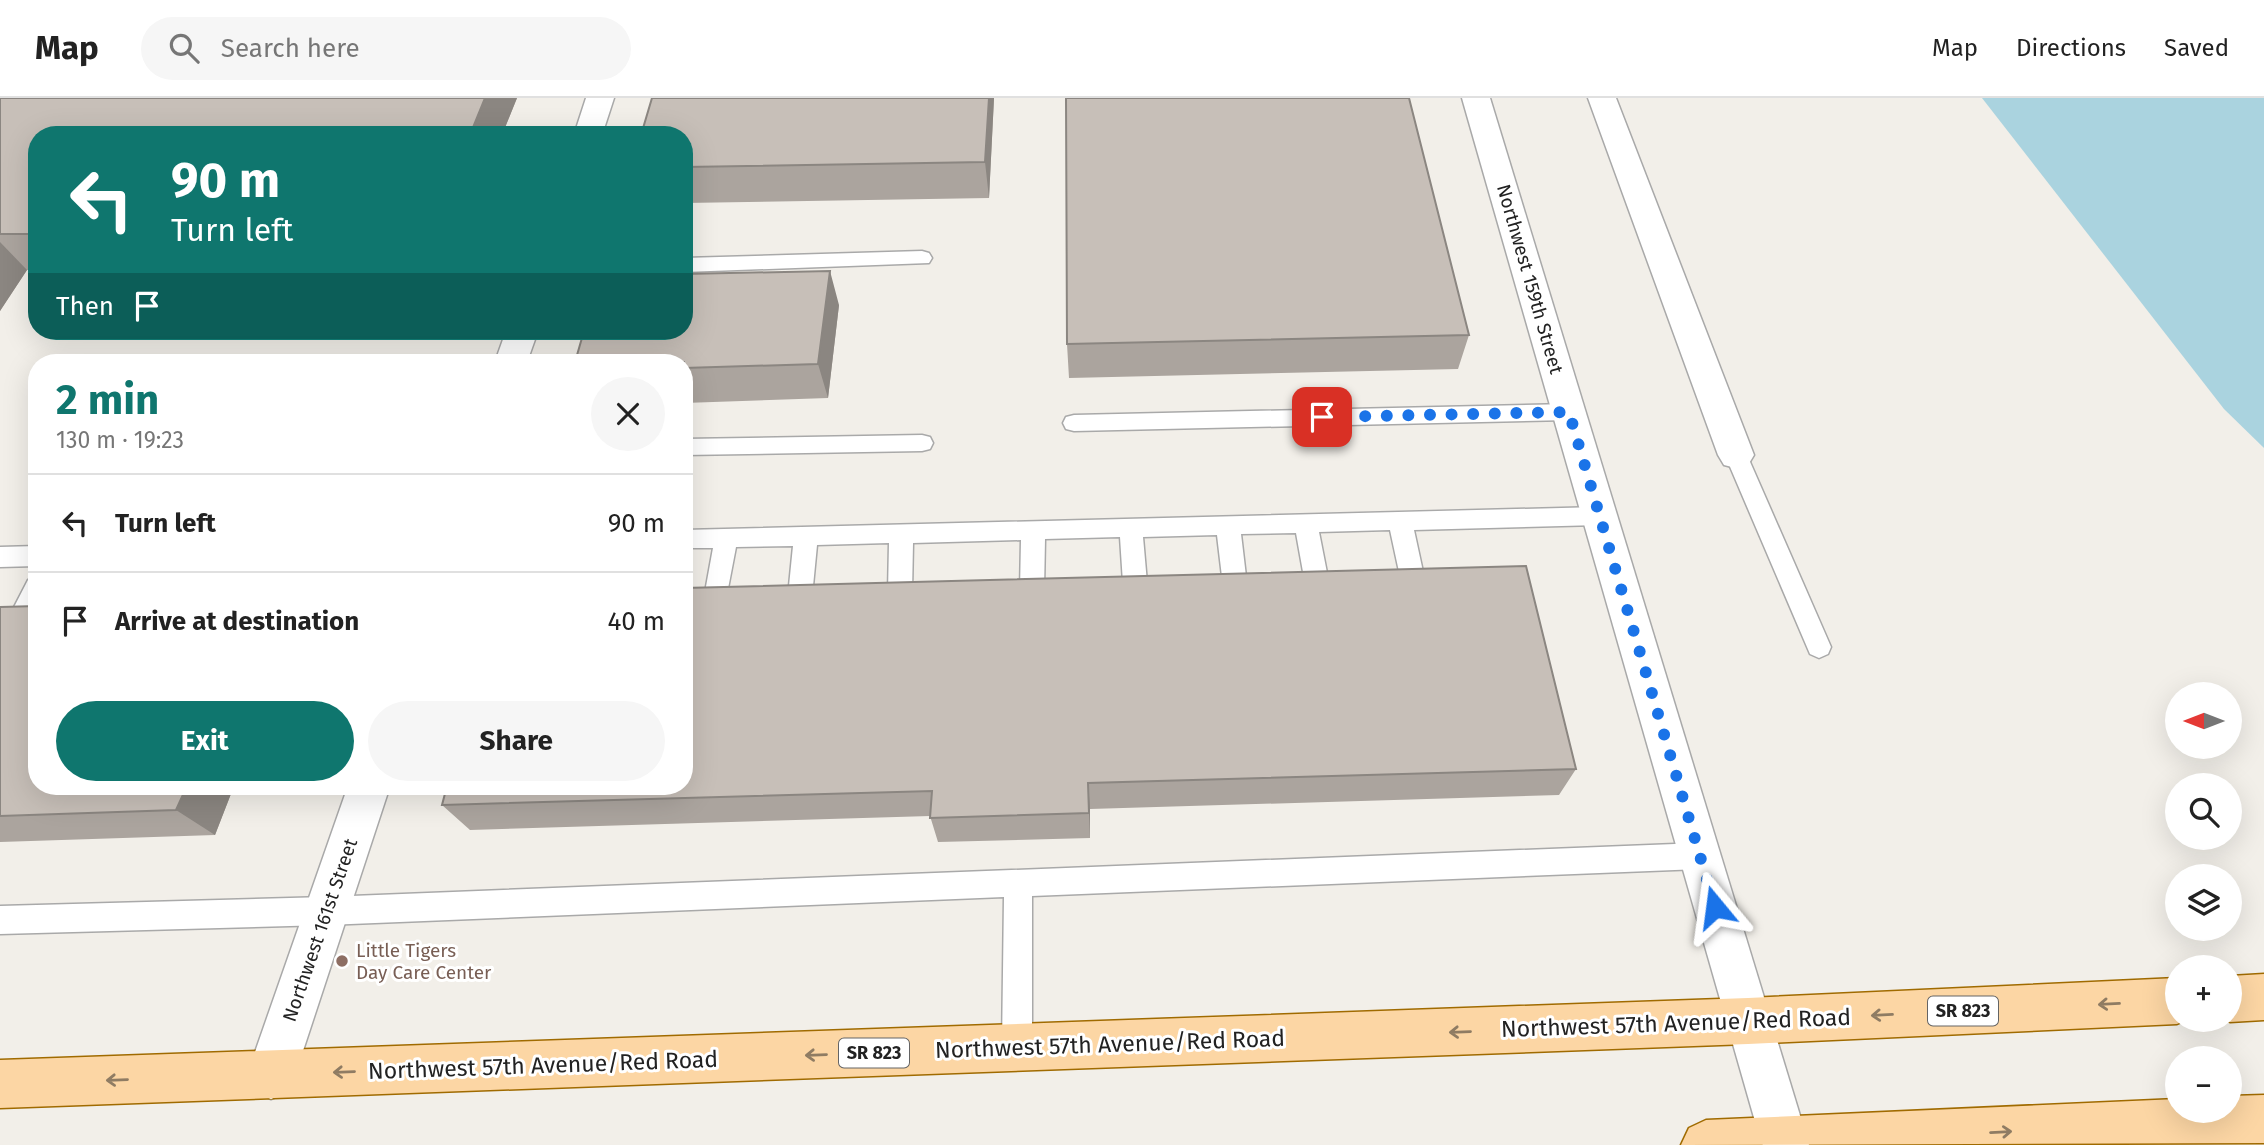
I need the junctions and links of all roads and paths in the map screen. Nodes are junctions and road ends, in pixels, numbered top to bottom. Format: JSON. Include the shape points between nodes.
{"nodes":[{"id":1,"x":600,"y":98,"type":"edge"},
{"id":2,"x":1476,"y":98,"type":"edge"},
{"id":3,"x":1602,"y":98,"type":"edge"},
{"id":4,"x":591,"y":126,"type":"edge"},
{"id":5,"x":922,"y":258,"type":"dead end"},
{"id":6,"x":693,"y":265,"type":"edge"},
{"id":7,"x":1569,"y":412,"type":"junction"},
{"id":8,"x":1074,"y":423,"type":"dead end"},
{"id":9,"x":922,"y":443,"type":"dead end"},
{"id":10,"x":693,"y":447,"type":"edge"},
{"id":11,"x":1736,"y":456,"type":"joint"},
{"id":12,"x":1599,"y":516,"type":"junction"},
{"id":13,"x":1400,"y":521,"type":"junction"},
{"id":14,"x":1306,"y":523,"type":"junction"},
{"id":15,"x":1228,"y":525,"type":"junction"},
{"id":16,"x":1131,"y":527,"type":"junction"},
{"id":17,"x":1033,"y":530,"type":"junction"},
{"id":18,"x":901,"y":533,"type":"junction"},
{"id":19,"x":806,"y":536,"type":"junction"},
{"id":20,"x":726,"y":538,"type":"junction"},
{"id":21,"x":693,"y":539,"type":"edge"},
{"id":22,"x":28,"y":556,"type":"edge"},
{"id":23,"x":0,"y":557,"type":"edge"},
{"id":24,"x":1413,"y":581,"type":"edge"},
{"id":25,"x":1135,"y":583,"type":"edge"},
{"id":26,"x":1317,"y":583,"type":"edge"},
{"id":27,"x":1235,"y":585,"type":"edge"},
{"id":28,"x":801,"y":586,"type":"edge"},
{"id":29,"x":1032,"y":590,"type":"edge"},
{"id":30,"x":717,"y":592,"type":"edge"},
{"id":31,"x":900,"y":592,"type":"edge"},
{"id":32,"x":28,"y":604,"type":"edge"},
{"id":33,"x":25,"y":609,"type":"edge"},
{"id":34,"x":1819,"y":647,"type":"dead end"},
{"id":35,"x":366,"y":795,"type":"edge"},
{"id":36,"x":1700,"y":856,"type":"junction"},
{"id":37,"x":1018,"y":883,"type":"junction"},
{"id":38,"x":326,"y":911,"type":"junction"},
{"id":39,"x":0,"y":920,"type":"edge"},
{"id":40,"x":2264,"y":997,"type":"edge"},
{"id":41,"x":2242,"y":998,"type":"edge"},
{"id":42,"x":2165,"y":1002,"type":"edge"},
{"id":43,"x":1748,"y":1021,"type":"junction"},
{"id":44,"x":1017,"y":1047,"type":"junction"},
{"id":45,"x":271,"y":1075,"type":"junction"},
{"id":46,"x":0,"y":1084,"type":"edge"},
{"id":47,"x":2264,"y":1119,"type":"edge"},
{"id":48,"x":1786,"y":1143,"type":"edge"},
{"id":49,"x":1706,"y":1145,"type":"edge"}],
"edges":[{"from":1,"to":4,"type":"street"},
{"from":2,"to":7,"type":"street","name":"Northwest 159th Street"},
{"from":3,"to":11,"type":"street"},
{"from":5,"to":6,"type":"lane"},
{"from":7,"to":8,"type":"lane"},
{"from":7,"to":12,"type":"street","name":"Northwest 159th Street"},
{"from":9,"to":10,"type":"lane"},
{"from":11,"to":34,"type":"lane"},
{"from":12,"to":13,"type":"lane"},
{"from":12,"to":36,"type":"street","name":"Northwest 159th Street"},
{"from":13,"to":14,"type":"lane"},
{"from":13,"to":24,"type":"lane"},
{"from":14,"to":15,"type":"lane"},
{"from":14,"to":26,"type":"lane"},
{"from":15,"to":16,"type":"lane"},
{"from":15,"to":27,"type":"lane"},
{"from":16,"to":17,"type":"lane"},
{"from":16,"to":25,"type":"lane"},
{"from":17,"to":18,"type":"lane"},
{"from":17,"to":29,"type":"lane"},
{"from":18,"to":19,"type":"lane"},
{"from":18,"to":31,"type":"lane"},
{"from":19,"to":20,"type":"lane"},
{"from":19,"to":28,"type":"lane"},
{"from":20,"to":21,"type":"lane"},
{"from":20,"to":30,"type":"lane"},
{"from":22,"to":23,"type":"lane"},
{"from":32,"to":33,"type":"lane"},
{"from":35,"to":38,"type":"street","name":"Northwest 161st Street"},
{"from":36,"to":37,"type":"lane"},
{"from":36,"to":43,"type":"street","name":"Northwest 159th Street"},
{"from":37,"to":38,"type":"lane"},
{"from":37,"to":44,"type":"lane"},
{"from":38,"to":39,"type":"lane"},
{"from":38,"to":45,"type":"street","name":"Northwest 161st Street"},
{"from":40,"to":41,"type":"main road"},
{"from":42,"to":43,"type":"main road","name":"Northwest 57th Avenue/Red Road","number":"SR 823","one_way":true},
{"from":43,"to":44,"type":"main road","name":"Northwest 57th Avenue/Red Road","number":"SR 823","one_way":true},
{"from":43,"to":48,"type":"street","name":"Northwest 159th Street"},
{"from":44,"to":45,"type":"main road","name":"Northwest 57th Avenue/Red Road","number":"SR 823","one_way":true},
{"from":45,"to":46,"type":"main road","name":"Northwest 57th Avenue/Red Road","number":"SR 823","one_way":true},
{"from":48,"to":47,"type":"main road","one_way":true},
{"from":48,"to":49,"type":"main road"}]}
